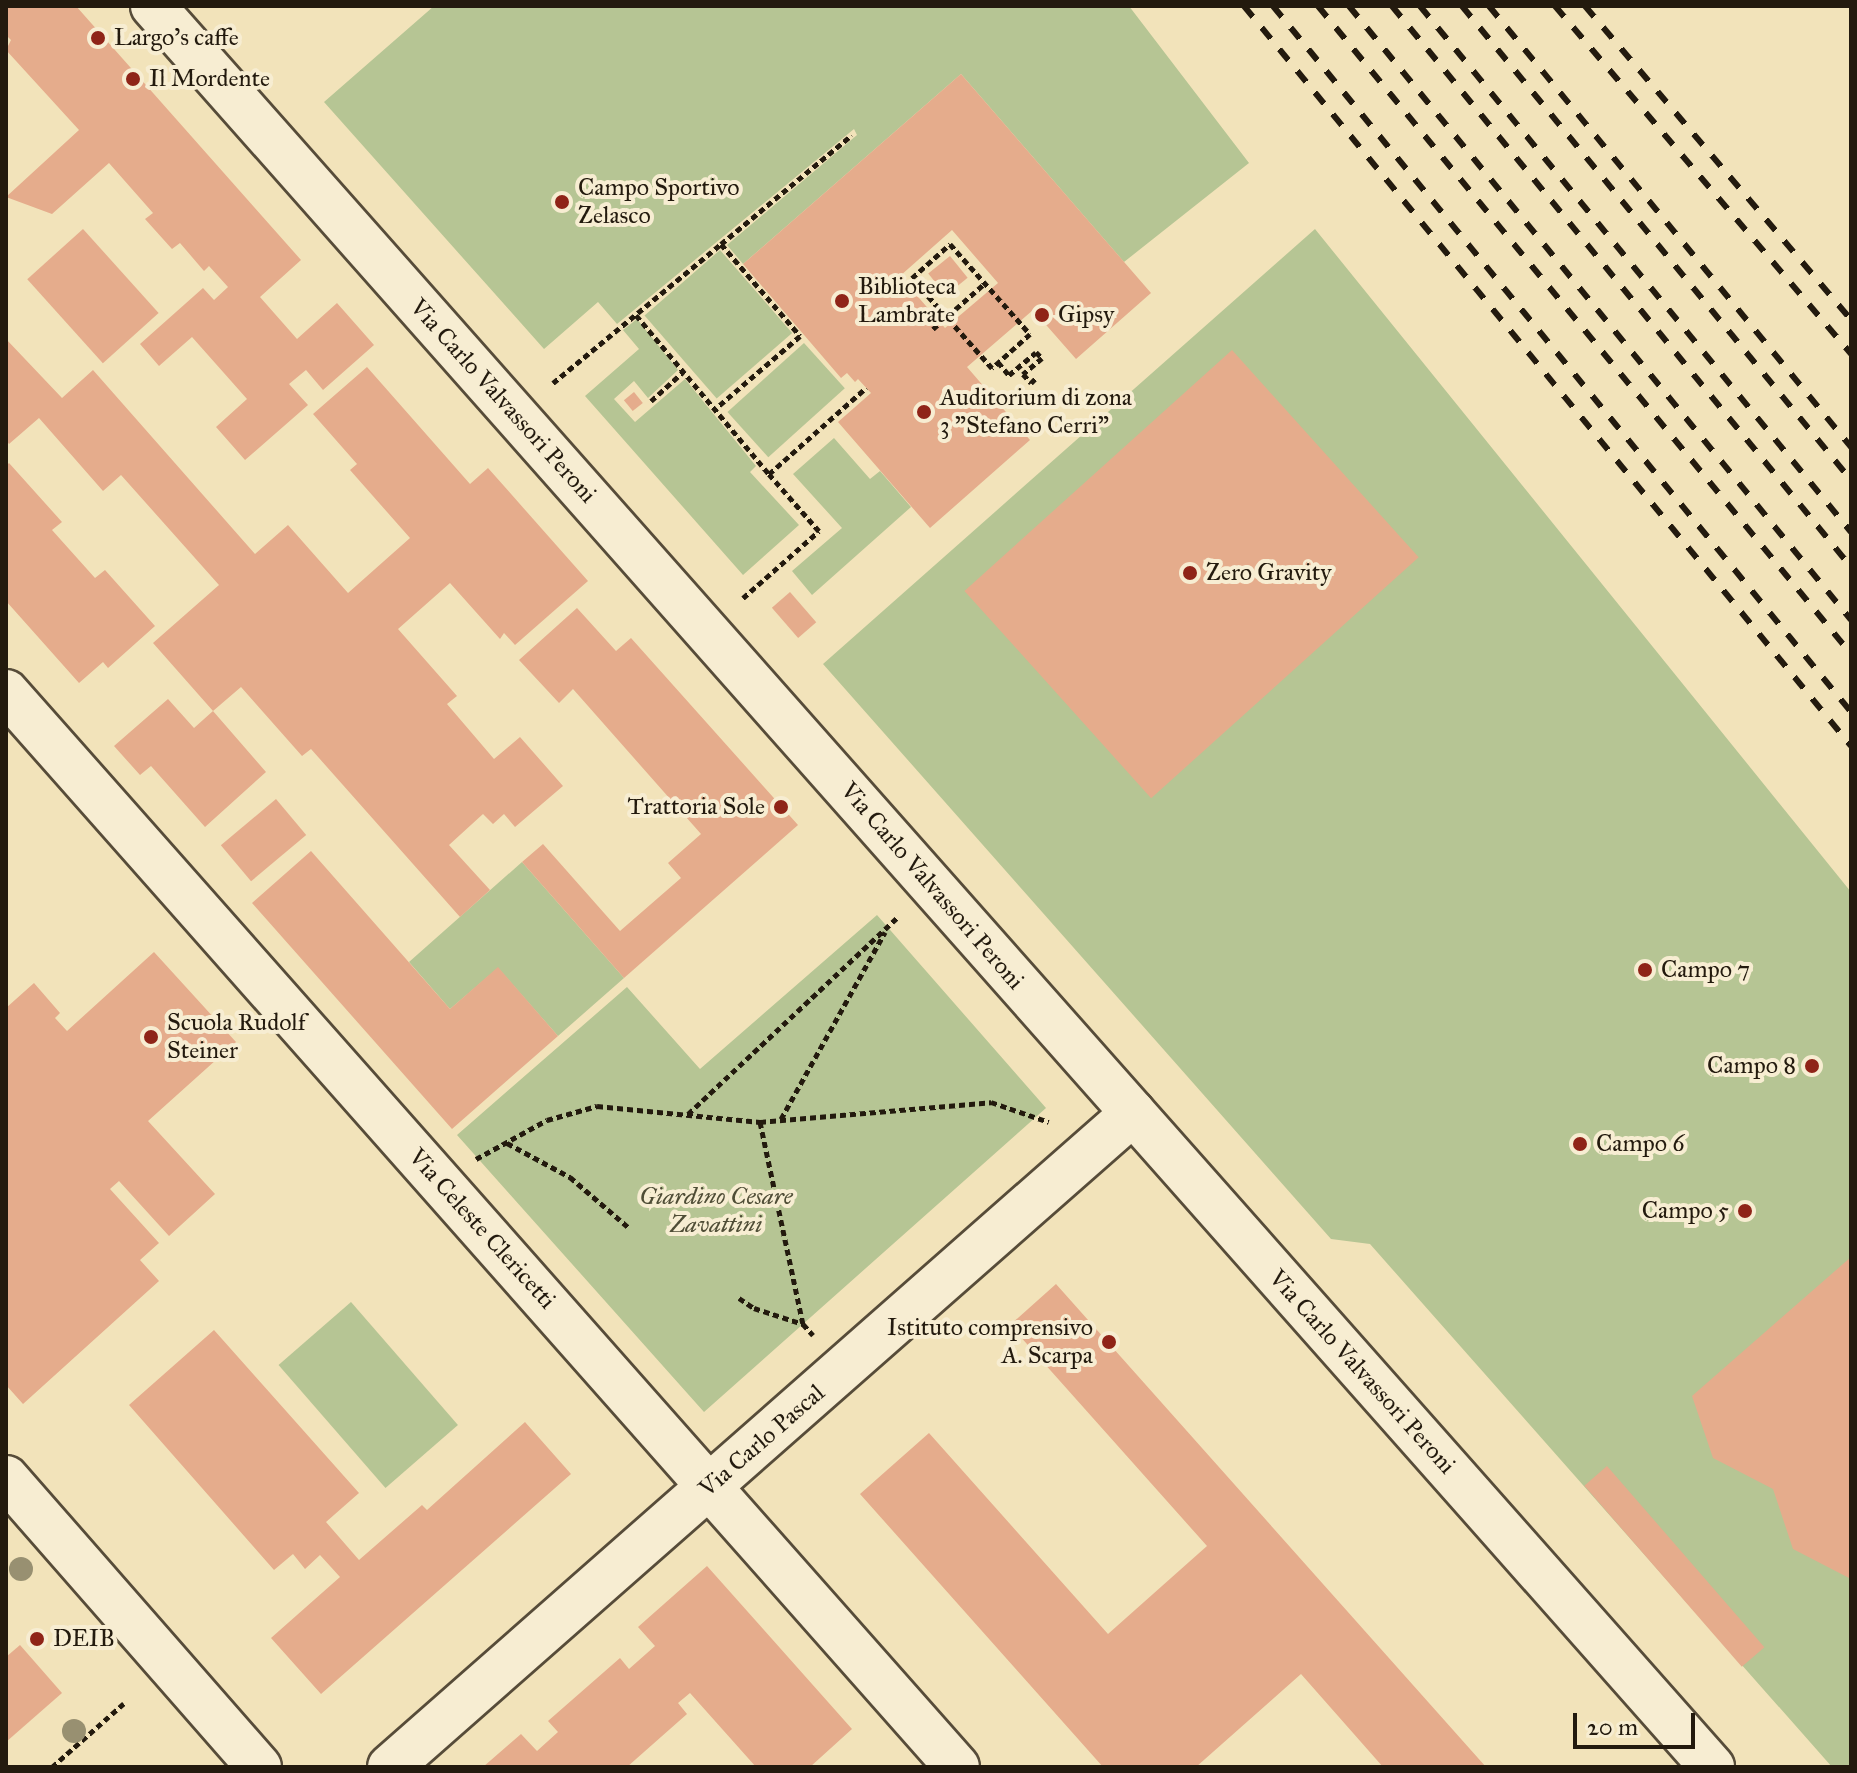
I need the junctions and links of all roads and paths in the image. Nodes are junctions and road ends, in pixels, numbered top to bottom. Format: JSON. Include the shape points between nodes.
{"nodes":[{"id":1,"x":153,"y":6,"type":"edge"},
{"id":2,"x":852,"y":135,"type":"dead end"},
{"id":3,"x":721,"y":244,"type":"junction"},
{"id":4,"x":985,"y":283,"type":"junction"},
{"id":5,"x":636,"y":315,"type":"junction"},
{"id":6,"x":947,"y":317,"type":"junction"},
{"id":7,"x":933,"y":329,"type":"dead end"},
{"id":8,"x":998,"y":362,"type":"junction"},
{"id":9,"x":683,"y":372,"type":"junction"},
{"id":10,"x":1037,"y":377,"type":"dead end"},
{"id":11,"x":553,"y":383,"type":"dead end"},
{"id":12,"x":866,"y":388,"type":"dead end"},
{"id":13,"x":651,"y":401,"type":"dead end"},
{"id":14,"x":714,"y":410,"type":"junction"},
{"id":15,"x":769,"y":474,"type":"junction"},
{"id":16,"x":743,"y":598,"type":"dead end"},
{"id":17,"x":6,"y":692,"type":"edge"},
{"id":18,"x":898,"y":917,"type":"dead end"},
{"id":19,"x":887,"y":927,"type":"junction"},
{"id":20,"x":1133,"y":1113,"type":"junction"},
{"id":21,"x":688,"y":1115,"type":"junction"},
{"id":22,"x":780,"y":1120,"type":"junction"},
{"id":23,"x":760,"y":1122,"type":"junction"},
{"id":24,"x":1049,"y":1122,"type":"dead end"},
{"id":25,"x":506,"y":1143,"type":"junction"},
{"id":26,"x":437,"y":1178,"type":"junction"},
{"id":27,"x":629,"y":1228,"type":"dead end"},
{"id":28,"x":739,"y":1298,"type":"dead end"},
{"id":29,"x":803,"y":1324,"type":"junction"},
{"id":30,"x":813,"y":1335,"type":"dead end"},
{"id":31,"x":6,"y":1478,"type":"edge"},
{"id":32,"x":710,"y":1486,"type":"junction"},
{"id":33,"x":124,"y":1703,"type":"dead end"},
{"id":34,"x":52,"y":1767,"type":"edge"},
{"id":35,"x":259,"y":1767,"type":"edge"},
{"id":36,"x":390,"y":1767,"type":"edge"},
{"id":37,"x":957,"y":1767,"type":"edge"},
{"id":38,"x":1712,"y":1767,"type":"edge"}],
"edges":[{"from":1,"to":20,"type":"street","name":"Via Carlo Valvassori Peroni"},
{"from":2,"to":3,"type":"path"},
{"from":3,"to":5,"type":"path"},
{"from":3,"to":14,"type":"path","via":[[800,336]]},
{"from":4,"to":6,"type":"path"},
{"from":4,"to":6,"type":"path","via":[[950,244],[912,278]]},
{"from":4,"to":8,"type":"path","via":[[1030,334]]},
{"from":5,"to":9,"type":"path"},
{"from":5,"to":11,"type":"path"},
{"from":6,"to":7,"type":"path"},
{"from":6,"to":8,"type":"path","via":[[992,368]]},
{"from":8,"to":10,"type":"path","via":[[1009,375],[1036,352],[1042,358],[1023,374],[1031,383]]},
{"from":9,"to":13,"type":"path"},
{"from":9,"to":14,"type":"path"},
{"from":12,"to":15,"type":"path"},
{"from":14,"to":15,"type":"path"},
{"from":15,"to":16,"type":"path","via":[[819,531]]},
{"from":17,"to":26,"type":"street","name":"Via Celeste Clericetti"},
{"from":18,"to":19,"type":"path"},
{"from":19,"to":21,"type":"path"},
{"from":19,"to":22,"type":"path"},
{"from":20,"to":32,"type":"street","name":"Via Carlo Pascal"},
{"from":20,"to":38,"type":"street","name":"Via Carlo Valvassori Peroni"},
{"from":21,"to":23,"type":"path"},
{"from":21,"to":25,"type":"path","via":[[597,1106],[547,1120]]},
{"from":22,"to":23,"type":"path"},
{"from":22,"to":24,"type":"path","via":[[991,1102]]},
{"from":23,"to":29,"type":"path"},
{"from":25,"to":26,"type":"path"},
{"from":25,"to":27,"type":"path","via":[[570,1177]]},
{"from":26,"to":32,"type":"street","name":"Via Celeste Clericetti"},
{"from":28,"to":29,"type":"path"},
{"from":29,"to":30,"type":"path"},
{"from":31,"to":35,"type":"street"},
{"from":32,"to":36,"type":"street","name":"Via Carlo Pascal"},
{"from":32,"to":37,"type":"street","name":"Via Celeste Clericetti"},
{"from":33,"to":34,"type":"path"}]}
